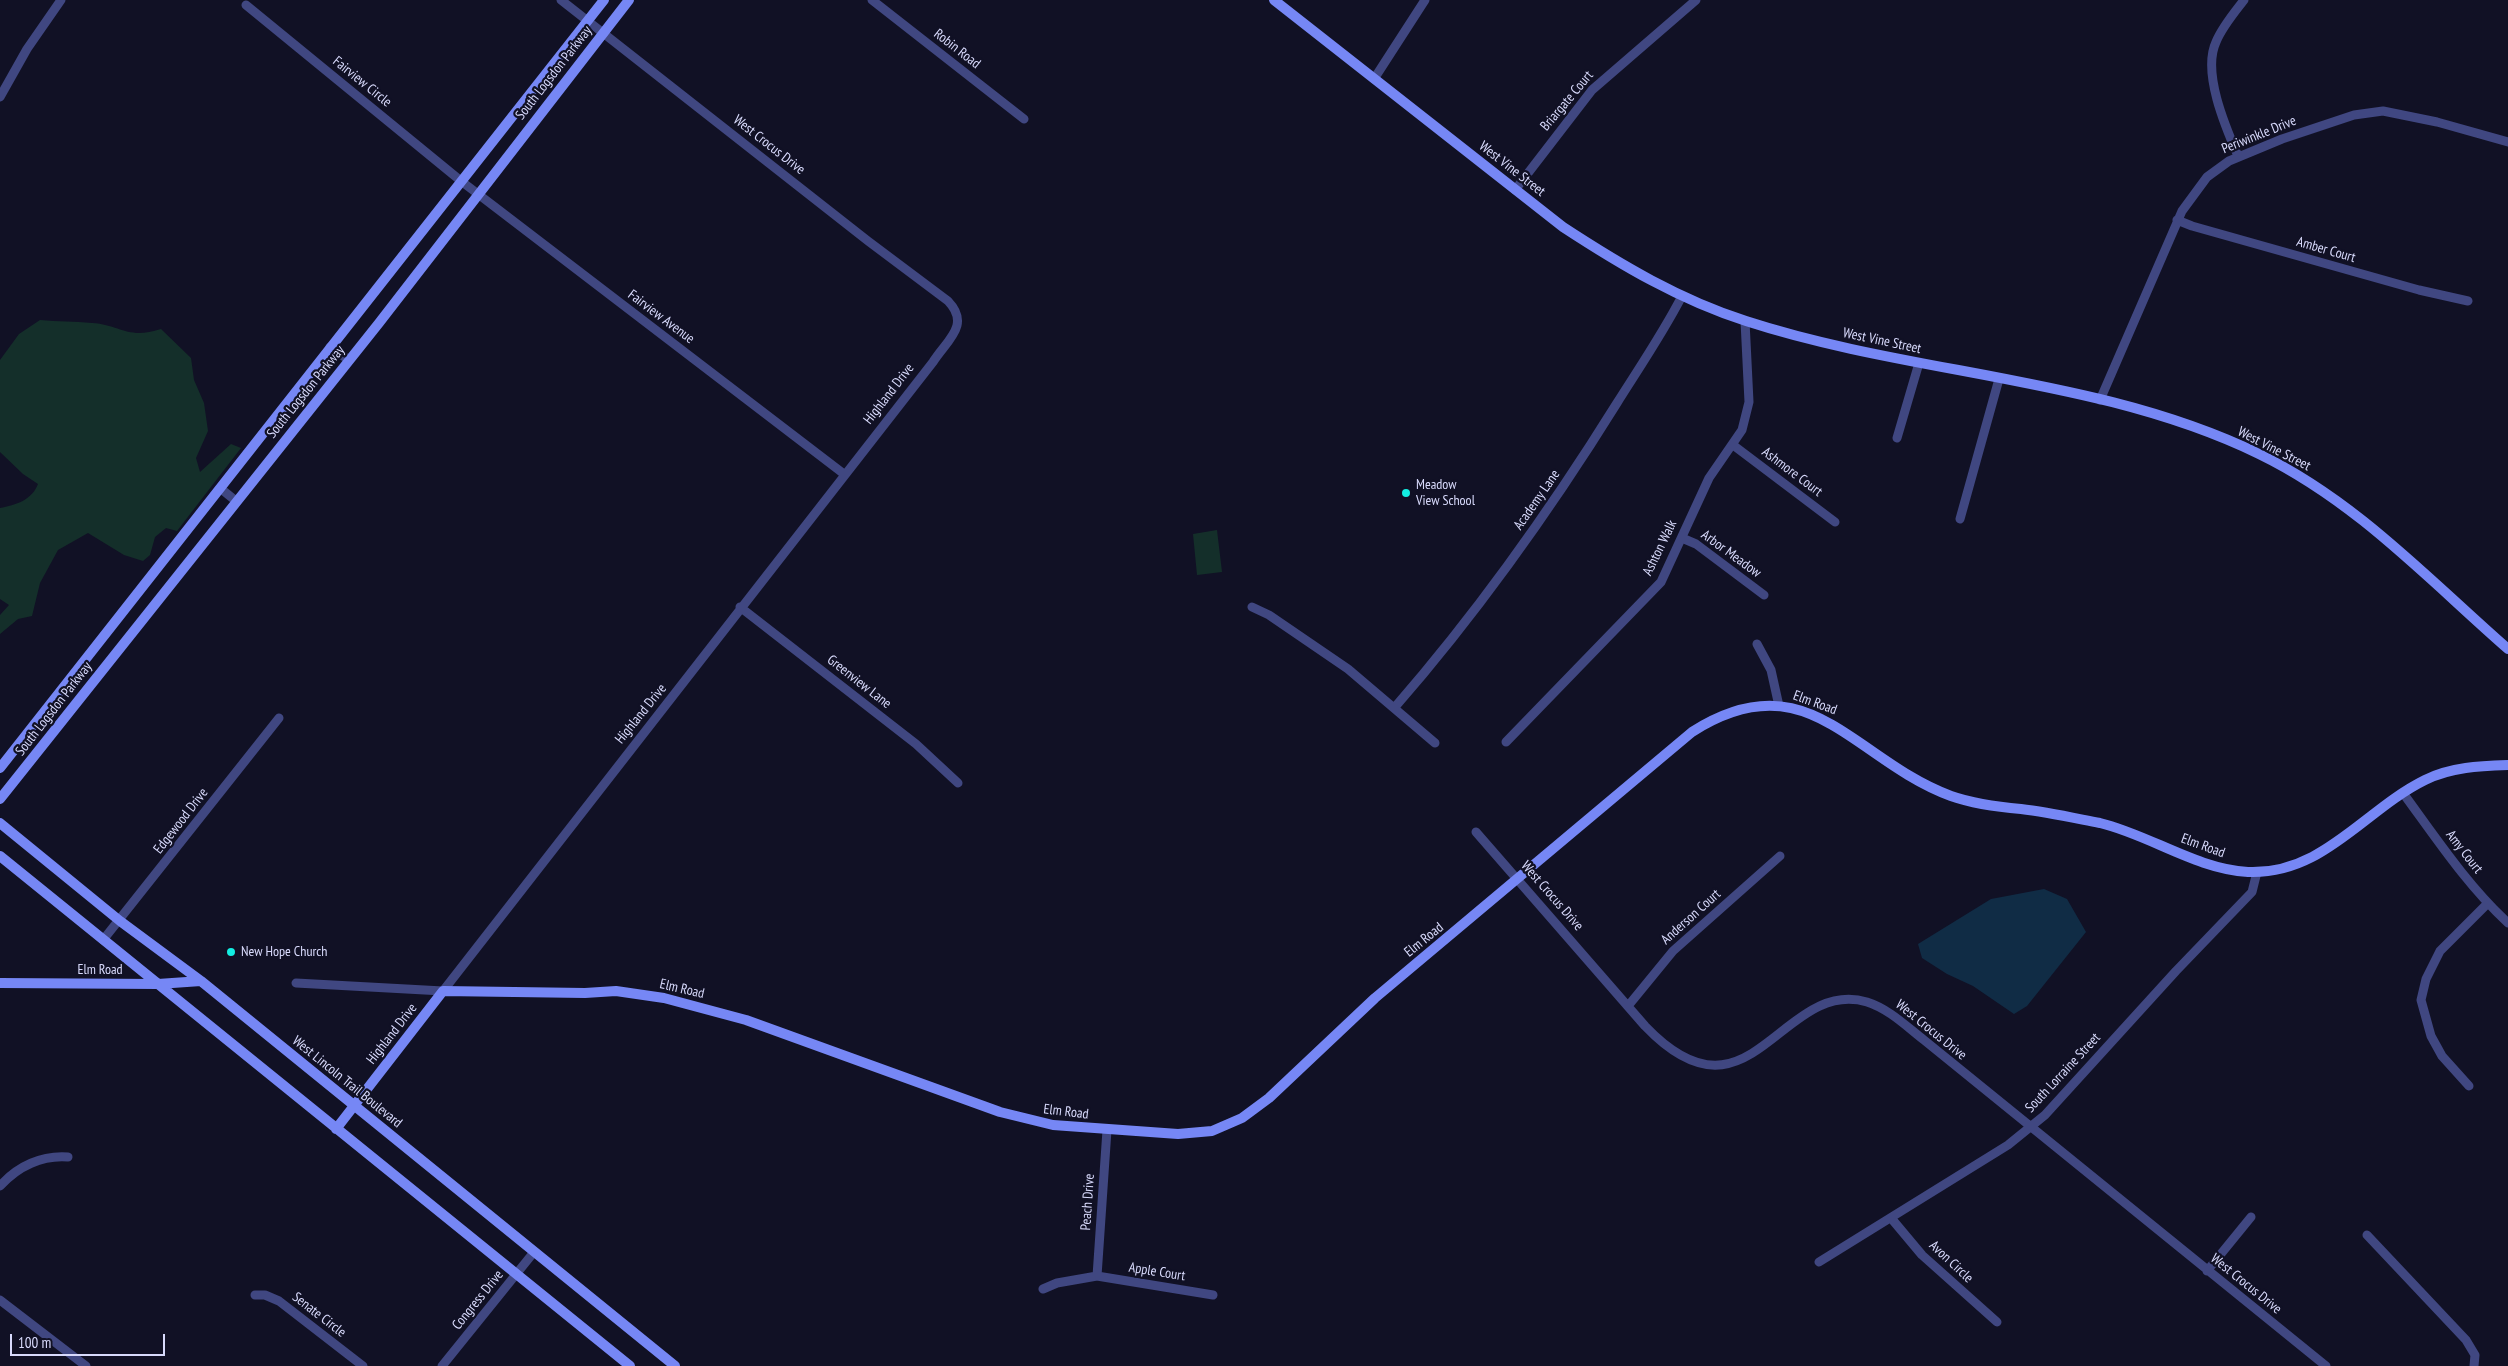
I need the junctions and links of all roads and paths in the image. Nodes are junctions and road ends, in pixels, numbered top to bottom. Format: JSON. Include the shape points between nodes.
{"nodes":[{"id":1,"x":61,"y":0,"type":"edge"},
{"id":2,"x":561,"y":0,"type":"edge"},
{"id":3,"x":604,"y":0,"type":"edge"},
{"id":4,"x":629,"y":0,"type":"edge"},
{"id":5,"x":872,"y":0,"type":"edge"},
{"id":6,"x":1274,"y":0,"type":"edge"},
{"id":7,"x":1426,"y":0,"type":"edge"},
{"id":8,"x":1696,"y":0,"type":"edge"},
{"id":9,"x":2244,"y":0,"type":"edge"},
{"id":10,"x":246,"y":5,"type":"dead end"},
{"id":11,"x":588,"y":20,"type":"junction"},
{"id":12,"x":603,"y":33,"type":"junction"},
{"id":13,"x":1374,"y":79,"type":"junction"},
{"id":14,"x":0,"y":97,"type":"edge"},
{"id":15,"x":1024,"y":119,"type":"dead end"},
{"id":16,"x":2508,"y":142,"type":"edge"},
{"id":17,"x":2238,"y":156,"type":"junction"},
{"id":18,"x":462,"y":181,"type":"junction"},
{"id":19,"x":1515,"y":190,"type":"junction"},
{"id":20,"x":478,"y":194,"type":"junction"},
{"id":21,"x":2178,"y":220,"type":"junction"},
{"id":22,"x":1682,"y":296,"type":"junction"},
{"id":23,"x":2468,"y":301,"type":"dead end"},
{"id":24,"x":958,"y":313,"type":"joint"},
{"id":25,"x":1745,"y":321,"type":"junction"},
{"id":26,"x":330,"y":347,"type":"junction"},
{"id":27,"x":349,"y":360,"type":"junction"},
{"id":28,"x":1919,"y":363,"type":"junction"},
{"id":29,"x":1999,"y":379,"type":"junction"},
{"id":30,"x":2100,"y":400,"type":"junction"},
{"id":31,"x":1897,"y":438,"type":"dead end"},
{"id":32,"x":1733,"y":445,"type":"junction"},
{"id":33,"x":844,"y":474,"type":"junction"},
{"id":34,"x":220,"y":488,"type":"junction"},
{"id":35,"x":236,"y":501,"type":"junction"},
{"id":36,"x":1960,"y":519,"type":"dead end"},
{"id":37,"x":1834,"y":522,"type":"dead end"},
{"id":38,"x":1682,"y":538,"type":"junction"},
{"id":39,"x":1764,"y":595,"type":"dead end"},
{"id":40,"x":740,"y":607,"type":"junction"},
{"id":41,"x":1252,"y":607,"type":"dead end"},
{"id":42,"x":1757,"y":644,"type":"dead end"},
{"id":43,"x":2508,"y":649,"type":"edge"},
{"id":44,"x":1779,"y":706,"type":"junction"},
{"id":45,"x":1395,"y":707,"type":"junction"},
{"id":46,"x":279,"y":718,"type":"dead end"},
{"id":47,"x":1506,"y":742,"type":"dead end"},
{"id":48,"x":1435,"y":743,"type":"dead end"},
{"id":49,"x":2508,"y":765,"type":"edge"},
{"id":50,"x":0,"y":768,"type":"edge"},
{"id":51,"x":958,"y":783,"type":"dead end"},
{"id":52,"x":2403,"y":793,"type":"junction"},
{"id":53,"x":0,"y":799,"type":"edge"},
{"id":54,"x":0,"y":823,"type":"edge"},
{"id":55,"x":1476,"y":832,"type":"dead end"},
{"id":56,"x":0,"y":856,"type":"edge"},
{"id":57,"x":1780,"y":856,"type":"dead end"},
{"id":58,"x":2257,"y":872,"type":"junction"},
{"id":59,"x":1519,"y":879,"type":"junction"},
{"id":60,"x":2488,"y":904,"type":"junction"},
{"id":61,"x":120,"y":921,"type":"junction"},
{"id":62,"x":2508,"y":923,"type":"edge"},
{"id":63,"x":103,"y":940,"type":"junction"},
{"id":64,"x":201,"y":981,"type":"junction"},
{"id":65,"x":0,"y":983,"type":"edge"},
{"id":66,"x":296,"y":983,"type":"dead end"},
{"id":67,"x":158,"y":984,"type":"junction"},
{"id":68,"x":443,"y":990,"type":"junction"},
{"id":69,"x":1628,"y":1006,"type":"junction"},
{"id":70,"x":2469,"y":1086,"type":"dead end"},
{"id":71,"x":354,"y":1105,"type":"junction"},
{"id":72,"x":2031,"y":1128,"type":"junction"},
{"id":73,"x":336,"y":1129,"type":"junction"},
{"id":74,"x":1107,"y":1130,"type":"junction"},
{"id":75,"x":68,"y":1158,"type":"dead end"},
{"id":76,"x":0,"y":1186,"type":"edge"},
{"id":77,"x":2251,"y":1217,"type":"dead end"},
{"id":78,"x":1891,"y":1218,"type":"junction"},
{"id":79,"x":2367,"y":1235,"type":"dead end"},
{"id":80,"x":534,"y":1252,"type":"junction"},
{"id":81,"x":1819,"y":1262,"type":"dead end"},
{"id":82,"x":2207,"y":1271,"type":"junction"},
{"id":83,"x":517,"y":1274,"type":"junction"},
{"id":84,"x":1097,"y":1276,"type":"junction"},
{"id":85,"x":1044,"y":1289,"type":"dead end"},
{"id":86,"x":254,"y":1295,"type":"dead end"},
{"id":87,"x":1213,"y":1295,"type":"dead end"},
{"id":88,"x":0,"y":1300,"type":"edge"},
{"id":89,"x":1997,"y":1322,"type":"dead end"},
{"id":90,"x":86,"y":1366,"type":"edge"},
{"id":91,"x":362,"y":1366,"type":"edge"},
{"id":92,"x":442,"y":1366,"type":"edge"},
{"id":93,"x":630,"y":1366,"type":"edge"},
{"id":94,"x":675,"y":1366,"type":"edge"},
{"id":95,"x":2326,"y":1366,"type":"edge"},
{"id":96,"x":2474,"y":1366,"type":"edge"}],
"edges":[{"from":1,"to":14,"type":"street","via":[[27,49]]},
{"from":2,"to":11,"type":"street","name":"West Crocus Drive"},
{"from":3,"to":11,"type":"main road","name":"South Logsdon Parkway"},
{"from":4,"to":12,"type":"main road","name":"South Logsdon Parkway"},
{"from":5,"to":15,"type":"street","name":"Robin Road"},
{"from":6,"to":13,"type":"main road","name":"West Vine Street"},
{"from":7,"to":13,"type":"street"},
{"from":8,"to":19,"type":"street","name":"Briargate Court","via":[[1592,90]]},
{"from":9,"to":17,"type":"street","via":[[2215,42],[2210,65],[2217,98]]},
{"from":10,"to":18,"type":"street","name":"Fairview Circle"},
{"from":11,"to":12,"type":"street","name":"West Crocus Drive"},
{"from":11,"to":18,"type":"main road","name":"South Logsdon Parkway"},
{"from":12,"to":20,"type":"main road","name":"South Logsdon Parkway"},
{"from":12,"to":24,"type":"street","name":"West Crocus Drive","via":[[948,301]]},
{"from":13,"to":19,"type":"main road","name":"West Vine Street"},
{"from":16,"to":17,"type":"street","name":"Periwinkle Drive","via":[[2383,111],[2354,115]]},
{"from":17,"to":21,"type":"street","name":"Periwinkle Drive","via":[[2206,177]]},
{"from":18,"to":20,"type":"street","name":"Fairview Avenue"},
{"from":18,"to":26,"type":"main road","name":"South Logsdon Parkway"},
{"from":19,"to":22,"type":"main road","name":"West Vine Street","via":[[1606,255]]},
{"from":20,"to":27,"type":"main road","name":"South Logsdon Parkway"},
{"from":20,"to":33,"type":"street","name":"Fairview Avenue"},
{"from":21,"to":23,"type":"street","name":"Amber Court"},
{"from":21,"to":30,"type":"street","name":"Periwinkle Drive"},
{"from":22,"to":25,"type":"main road","name":"West Vine Street"},
{"from":22,"to":45,"type":"street","name":"Academy Lane","via":[[1545,514]]},
{"from":24,"to":33,"type":"street","name":"Highland Drive","via":[[958,327]]},
{"from":25,"to":28,"type":"main road","name":"West Vine Street"},
{"from":25,"to":32,"type":"street","name":"Ashton Walk","via":[[1749,402],[1742,430]]},
{"from":26,"to":27,"type":"street"},
{"from":26,"to":34,"type":"main road","name":"South Logsdon Parkway"},
{"from":27,"to":35,"type":"main road","name":"South Logsdon Parkway"},
{"from":28,"to":29,"type":"main road","name":"West Vine Street"},
{"from":28,"to":31,"type":"street"},
{"from":29,"to":30,"type":"main road","name":"West Vine Street"},
{"from":29,"to":36,"type":"street"},
{"from":30,"to":43,"type":"main road","name":"West Vine Street","via":[[2214,435],[2295,473],[2400,550]]},
{"from":32,"to":37,"type":"street","name":"Ashmore Court"},
{"from":32,"to":38,"type":"street","name":"Ashton Walk","via":[[1709,478]]},
{"from":33,"to":40,"type":"street","name":"Highland Drive"},
{"from":34,"to":35,"type":"street"},
{"from":34,"to":50,"type":"main road","name":"South Logsdon Parkway"},
{"from":35,"to":53,"type":"main road","name":"South Logsdon Parkway"},
{"from":38,"to":39,"type":"street","name":"Arbor Meadow","via":[[1696,544]]},
{"from":38,"to":47,"type":"street","name":"Ashton Walk","via":[[1661,582]]},
{"from":40,"to":51,"type":"street","name":"Greenview Lane","via":[[916,744]]},
{"from":40,"to":68,"type":"street","name":"Highland Drive"},
{"from":41,"to":45,"type":"street","via":[[1269,615],[1348,669]]},
{"from":42,"to":44,"type":"street","via":[[1771,670]]},
{"from":44,"to":58,"type":"main road","name":"Elm Road","via":[[1793,707],[1836,725],[1904,773],[1950,795],[1986,805],[2101,824],[2210,864]]},
{"from":44,"to":59,"type":"main road","name":"Elm Road","via":[[1734,711],[1692,732]]},
{"from":45,"to":48,"type":"street"},
{"from":46,"to":61,"type":"street","name":"Edgewood Drive"},
{"from":49,"to":52,"type":"main road","name":"Elm Road","via":[[2444,772]]},
{"from":52,"to":58,"type":"main road","name":"Elm Road","via":[[2319,854],[2283,868]]},
{"from":52,"to":60,"type":"street","name":"Amy Court"},
{"from":54,"to":61,"type":"main road","name":"West Lincoln Trail Boulevard"},
{"from":55,"to":59,"type":"street","name":"West Crocus Drive"},
{"from":56,"to":63,"type":"main road"},
{"from":57,"to":69,"type":"street","name":"Anderson Court","via":[[1673,951]]},
{"from":58,"to":72,"type":"street","name":"South Lorraine Street","via":[[2252,892]]},
{"from":59,"to":69,"type":"street","name":"West Crocus Drive"},
{"from":59,"to":74,"type":"main road","name":"Elm Road","via":[[1382,992],[1269,1098],[1242,1118],[1212,1131],[1195,1134]]},
{"from":60,"to":62,"type":"street","name":"Amy Court"},
{"from":60,"to":70,"type":"street","via":[[2440,951],[2426,979],[2421,1000],[2431,1036],[2442,1056]]},
{"from":61,"to":63,"type":"street","name":"Edgewood Drive"},
{"from":61,"to":64,"type":"main road","name":"West Lincoln Trail Boulevard"},
{"from":63,"to":67,"type":"main road"},
{"from":64,"to":67,"type":"main road","name":"Elm Road"},
{"from":64,"to":71,"type":"main road","name":"West Lincoln Trail Boulevard"},
{"from":65,"to":67,"type":"main road","name":"Elm Road"},
{"from":66,"to":68,"type":"street","name":"Elm Road"},
{"from":67,"to":73,"type":"main road"},
{"from":68,"to":71,"type":"main road","name":"Highland Drive"},
{"from":68,"to":74,"type":"main road","name":"Elm Road","via":[[616,991],[664,998],[746,1020],[1000,1112],[1053,1125]]},
{"from":69,"to":72,"type":"street","name":"West Crocus Drive","via":[[1654,1036],[1676,1052],[1712,1064],[1747,1057],[1818,1006],[1842,1000],[1867,1002],[1890,1014]]},
{"from":71,"to":73,"type":"main road","name":"Highland Drive"},
{"from":71,"to":80,"type":"main road","name":"West Lincoln Trail Boulevard"},
{"from":72,"to":78,"type":"street","name":"South Lorraine Street"},
{"from":72,"to":82,"type":"street","name":"West Crocus Drive"},
{"from":73,"to":83,"type":"main road"},
{"from":74,"to":84,"type":"street","name":"Peach Drive"},
{"from":75,"to":76,"type":"street","via":[[40,1159]]},
{"from":77,"to":82,"type":"street"},
{"from":78,"to":81,"type":"street","name":"South Lorraine Street"},
{"from":78,"to":89,"type":"street","name":"Avon Circle","via":[[1922,1255]]},
{"from":79,"to":96,"type":"street","via":[[2466,1340],[2475,1355]]},
{"from":80,"to":83,"type":"street","name":"Congress Drive"},
{"from":80,"to":94,"type":"main road","name":"West Lincoln Trail Boulevard"},
{"from":82,"to":95,"type":"street","name":"West Crocus Drive"},
{"from":83,"to":92,"type":"street","name":"Congress Drive"},
{"from":83,"to":93,"type":"main road"},
{"from":84,"to":85,"type":"street","name":"Apple Court","via":[[1057,1283]]},
{"from":84,"to":87,"type":"street","name":"Apple Court"},
{"from":86,"to":91,"type":"street","name":"Senate Circle","via":[[265,1295],[279,1301]]},
{"from":88,"to":90,"type":"street"}]}
